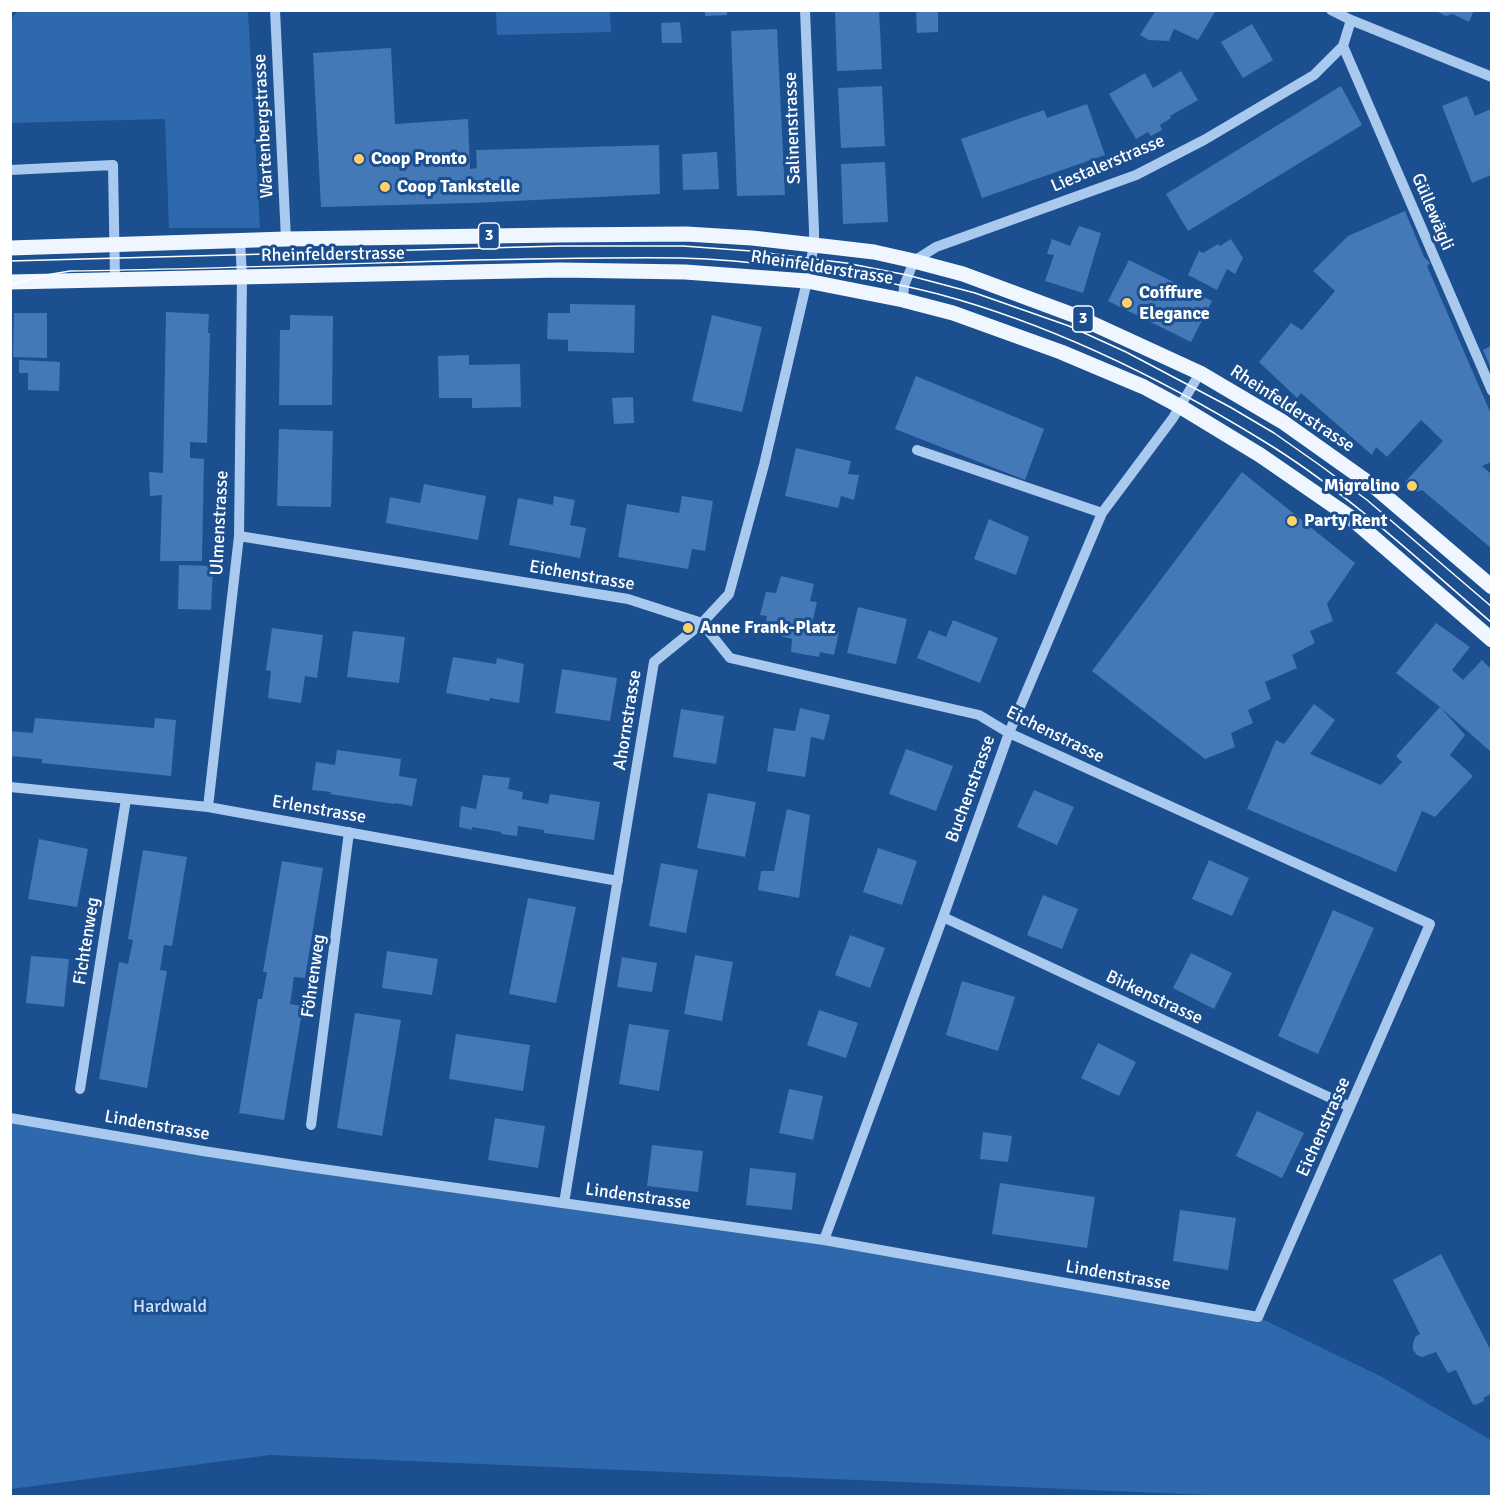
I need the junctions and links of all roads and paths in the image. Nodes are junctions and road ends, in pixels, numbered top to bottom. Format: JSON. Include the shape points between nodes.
{"nodes":[{"id":1,"x":275,"y":10,"type":"edge"},
{"id":2,"x":805,"y":10,"type":"edge"},
{"id":3,"x":1331,"y":10,"type":"edge"},
{"id":4,"x":1352,"y":20,"type":"junction"},
{"id":5,"x":1343,"y":46,"type":"junction"},
{"id":6,"x":1491,"y":77,"type":"edge"},
{"id":7,"x":10,"y":170,"type":"edge"},
{"id":8,"x":286,"y":239,"type":"junction"},
{"id":9,"x":240,"y":240,"type":"junction"},
{"id":10,"x":114,"y":245,"type":"junction"},
{"id":11,"x":814,"y":245,"type":"junction"},
{"id":12,"x":10,"y":248,"type":"edge"},
{"id":13,"x":914,"y":261,"type":"junction"},
{"id":14,"x":242,"y":276,"type":"junction"},
{"id":15,"x":115,"y":279,"type":"junction"},
{"id":16,"x":807,"y":281,"type":"junction"},
{"id":17,"x":10,"y":282,"type":"edge"},
{"id":18,"x":903,"y":300,"type":"junction"},
{"id":19,"x":1200,"y":373,"type":"junction"},
{"id":20,"x":1491,"y":391,"type":"edge"},
{"id":21,"x":1181,"y":407,"type":"junction"},
{"id":22,"x":917,"y":450,"type":"dead end"},
{"id":23,"x":1102,"y":513,"type":"junction"},
{"id":24,"x":239,"y":536,"type":"junction"},
{"id":25,"x":1491,"y":587,"type":"edge"},
{"id":26,"x":702,"y":623,"type":"junction"},
{"id":27,"x":1491,"y":640,"type":"edge"},
{"id":28,"x":1009,"y":733,"type":"junction"},
{"id":29,"x":10,"y":787,"type":"edge"},
{"id":30,"x":126,"y":799,"type":"junction"},
{"id":31,"x":208,"y":807,"type":"junction"},
{"id":32,"x":349,"y":832,"type":"junction"},
{"id":33,"x":618,"y":881,"type":"junction"},
{"id":34,"x":943,"y":917,"type":"junction"},
{"id":35,"x":80,"y":1089,"type":"dead end"},
{"id":36,"x":1350,"y":1107,"type":"junction"},
{"id":37,"x":10,"y":1118,"type":"edge"},
{"id":38,"x":311,"y":1125,"type":"dead end"},
{"id":39,"x":564,"y":1203,"type":"junction"},
{"id":40,"x":824,"y":1240,"type":"junction"},
{"id":41,"x":1258,"y":1317,"type":"joint"}],
"edges":[{"from":1,"to":8,"type":"street","name":"Wartenbergstrasse"},
{"from":2,"to":11,"type":"street","name":"Salinenstrasse"},
{"from":3,"to":4,"type":"street"},
{"from":4,"to":5,"type":"street","name":"Liestalerstrasse"},
{"from":4,"to":6,"type":"street"},
{"from":5,"to":13,"type":"street","name":"Liestalerstrasse","via":[[1314,75],[1136,175],[936,248]]},
{"from":5,"to":20,"type":"street","name":"Güllewägli"},
{"from":7,"to":10,"type":"street","via":[[113,165]]},
{"from":8,"to":9,"type":"main road","name":"Rheinfelderstrasse","number":"3"},
{"from":8,"to":11,"type":"main road","name":"Rheinfelderstrasse","number":"3","via":[[686,234]]},
{"from":9,"to":10,"type":"main road","name":"Rheinfelderstrasse","number":"3"},
{"from":9,"to":14,"type":"street","name":"Ulmenstrasse"},
{"from":10,"to":12,"type":"main road","name":"Rheinfelderstrasse","number":"3"},
{"from":10,"to":15,"type":"street"},
{"from":11,"to":13,"type":"main road","name":"Rheinfelderstrasse","number":"3"},
{"from":11,"to":16,"type":"street","name":"Ahornstrasse"},
{"from":13,"to":18,"type":"street"},
{"from":13,"to":19,"type":"main road","name":"Rheinfelderstrasse","number":"3","via":[[963,274],[1076,316]]},
{"from":14,"to":15,"type":"main road","name":"Rheinfelderstrasse","number":"3"},
{"from":14,"to":16,"type":"main road","name":"Rheinfelderstrasse","number":"3","via":[[560,270],[684,272]]},
{"from":14,"to":24,"type":"street","name":"Ulmenstrasse"},
{"from":15,"to":17,"type":"main road","name":"Rheinfelderstrasse","number":"3"},
{"from":16,"to":18,"type":"main road","name":"Rheinfelderstrasse","number":"3"},
{"from":16,"to":26,"type":"street","name":"Ahornstrasse","via":[[729,594]]},
{"from":18,"to":21,"type":"main road","name":"Rheinfelderstrasse","number":"3","via":[[953,313],[1061,352]]},
{"from":19,"to":21,"type":"street","name":"Buchenstrasse"},
{"from":19,"to":25,"type":"main road","name":"Rheinfelderstrasse","number":"3","via":[[1283,422],[1376,488]]},
{"from":21,"to":23,"type":"street","name":"Buchenstrasse"},
{"from":21,"to":27,"type":"main road","name":"Rheinfelderstrasse","number":"3","via":[[1350,517]]},
{"from":22,"to":23,"type":"street"},
{"from":23,"to":28,"type":"street","name":"Buchenstrasse"},
{"from":24,"to":26,"type":"street","name":"Eichenstrasse","via":[[628,599]]},
{"from":24,"to":31,"type":"street","name":"Ulmenstrasse"},
{"from":26,"to":28,"type":"street","name":"Eichenstrasse","via":[[730,658],[979,715]]},
{"from":26,"to":33,"type":"street","name":"Ahornstrasse","via":[[654,662]]},
{"from":28,"to":34,"type":"street","name":"Buchenstrasse"},
{"from":28,"to":36,"type":"street","name":"Eichenstrasse","via":[[1430,924]]},
{"from":29,"to":30,"type":"street","name":"Erlenstrasse"},
{"from":30,"to":31,"type":"street","name":"Erlenstrasse"},
{"from":30,"to":35,"type":"street","name":"Fichtenweg"},
{"from":31,"to":32,"type":"street","name":"Erlenstrasse"},
{"from":32,"to":33,"type":"street","name":"Erlenstrasse"},
{"from":32,"to":38,"type":"street","name":"Föhrenweg"},
{"from":33,"to":39,"type":"street","name":"Ahornstrasse"},
{"from":34,"to":36,"type":"street","name":"Birkenstrasse"},
{"from":34,"to":40,"type":"street","name":"Buchenstrasse"},
{"from":36,"to":41,"type":"street","name":"Eichenstrasse"},
{"from":37,"to":39,"type":"street","name":"Lindenstrasse","via":[[203,1151]]},
{"from":39,"to":40,"type":"street","name":"Lindenstrasse"},
{"from":40,"to":41,"type":"street","name":"Lindenstrasse"}]}
